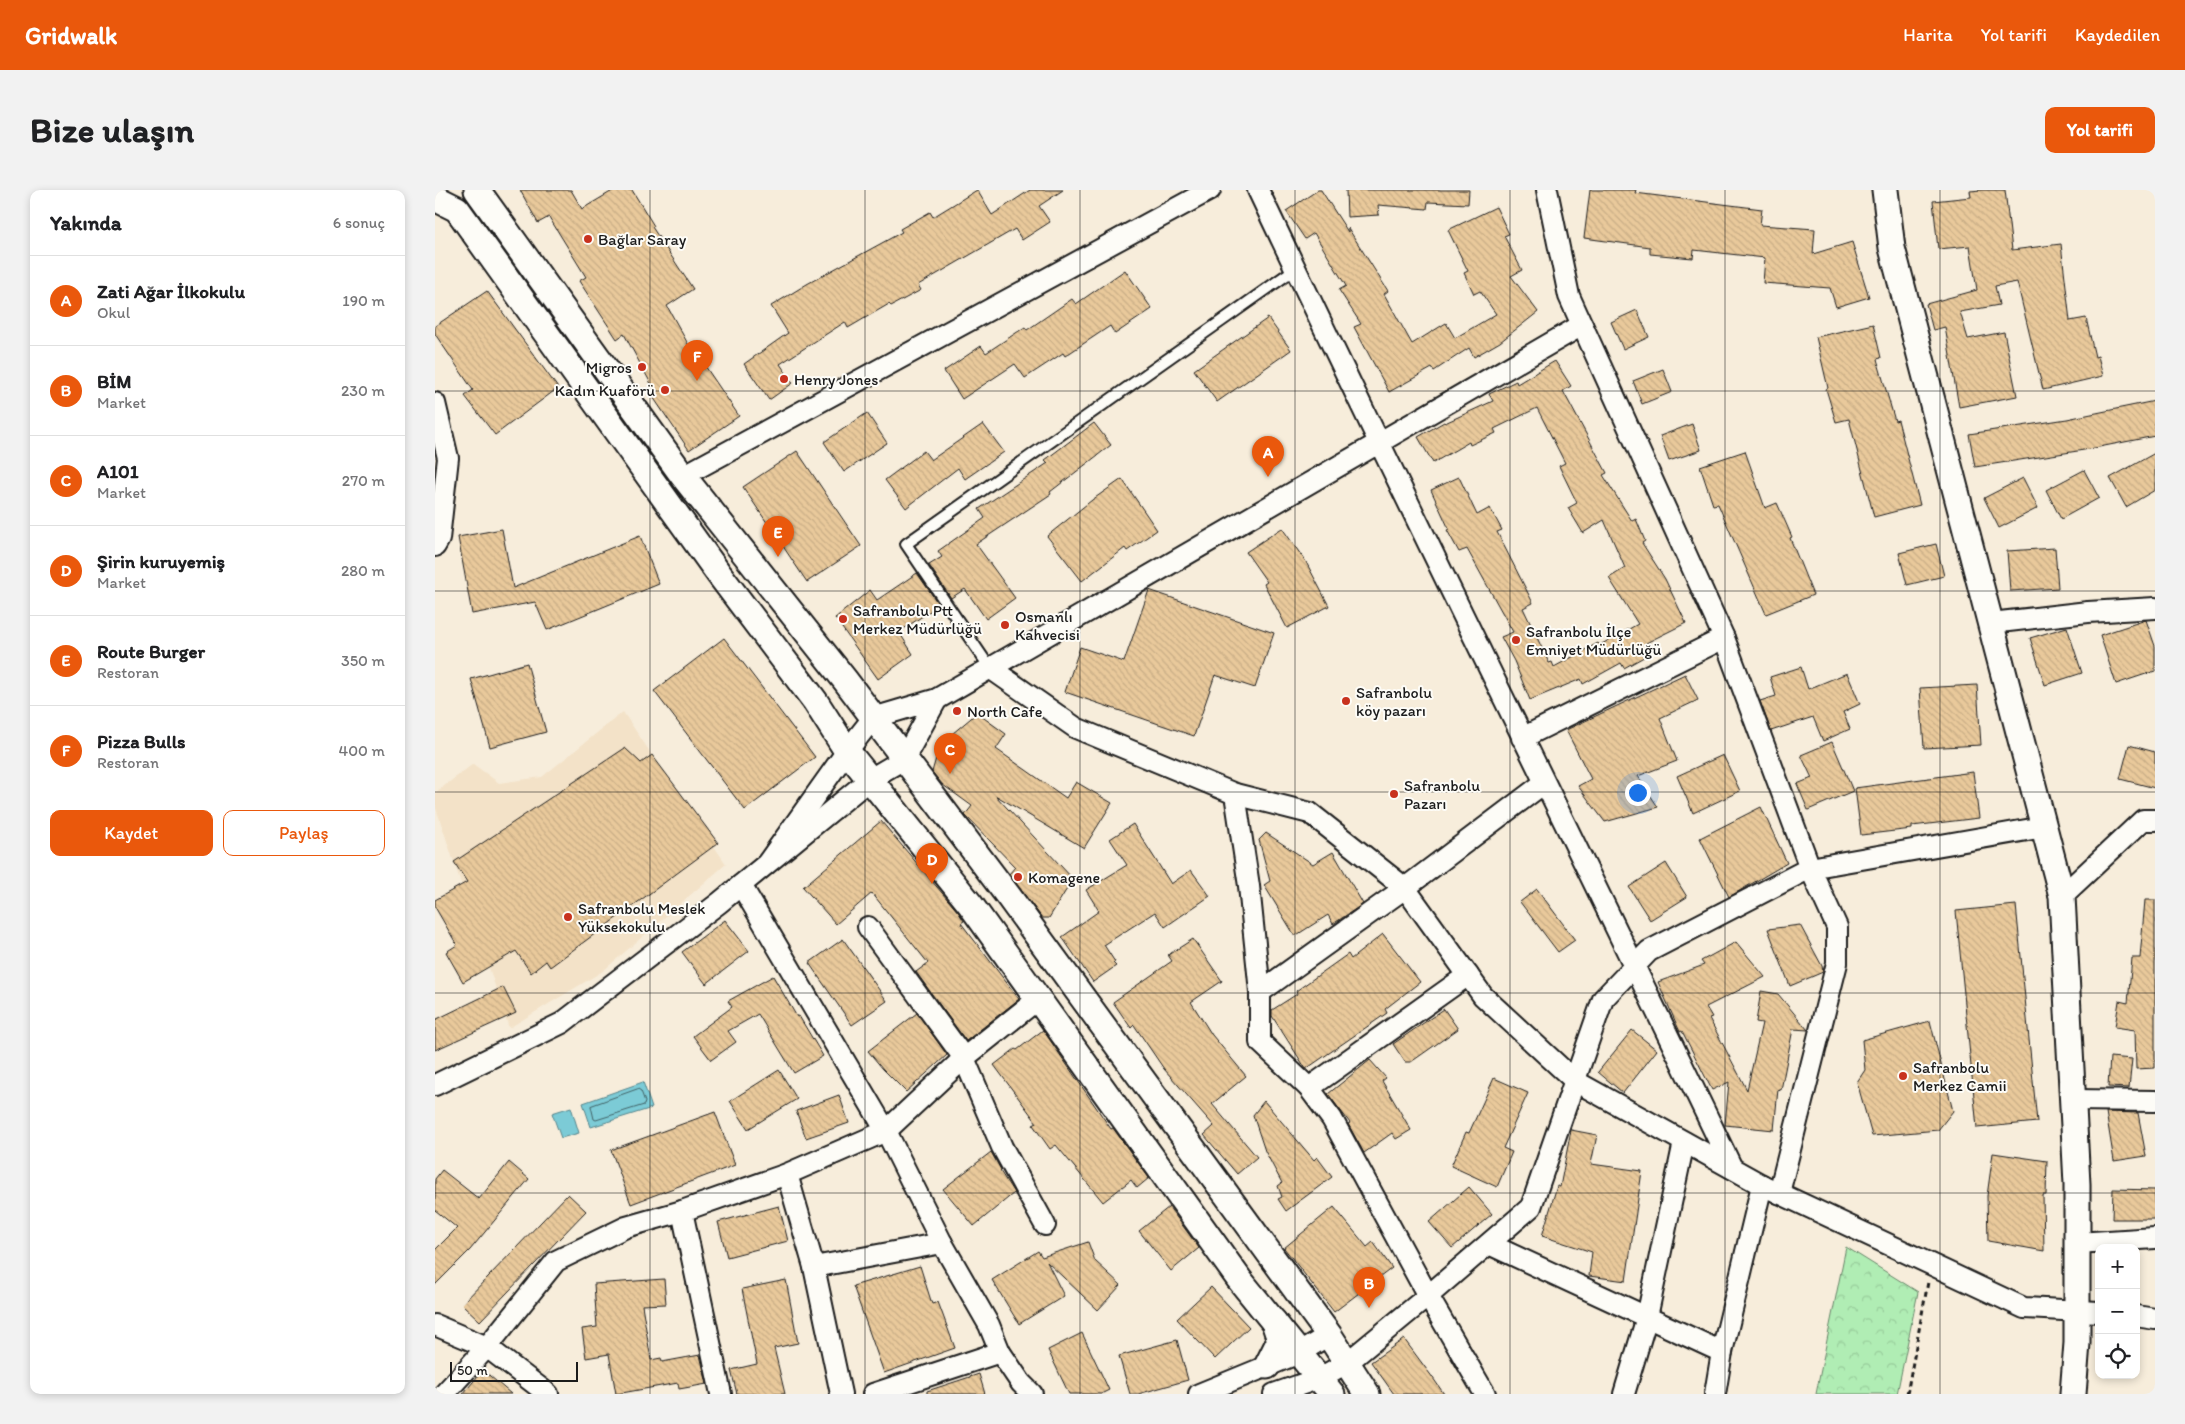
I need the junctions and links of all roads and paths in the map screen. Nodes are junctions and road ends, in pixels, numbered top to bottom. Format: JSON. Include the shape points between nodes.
{"nodes":[{"id":1,"x":477,"y":190,"type":"edge"},
{"id":2,"x":1210,"y":190,"type":"edge"},
{"id":3,"x":1258,"y":190,"type":"edge"},
{"id":4,"x":1547,"y":190,"type":"edge"},
{"id":5,"x":1885,"y":190,"type":"edge"},
{"id":6,"x":435,"y":198,"type":"edge"},
{"id":7,"x":1295,"y":269,"type":"junction"},
{"id":8,"x":1583,"y":325,"type":"junction"},
{"id":9,"x":435,"y":403,"type":"edge"},
{"id":10,"x":1378,"y":444,"type":"junction"},
{"id":11,"x":683,"y":476,"type":"junction"},
{"id":12,"x":435,"y":546,"type":"edge"},
{"id":13,"x":2155,"y":608,"type":"edge"},
{"id":14,"x":1991,"y":623,"type":"junction"},
{"id":15,"x":1724,"y":638,"type":"junction"},
{"id":16,"x":990,"y":668,"type":"junction"},
{"id":17,"x":937,"y":699,"type":"junction"},
{"id":18,"x":873,"y":718,"type":"junction"},
{"id":19,"x":1522,"y":738,"type":"junction"},
{"id":20,"x":847,"y":750,"type":"junction"},
{"id":21,"x":904,"y":759,"type":"junction"},
{"id":22,"x":870,"y":779,"type":"junction"},
{"id":23,"x":1544,"y":783,"type":"junction"},
{"id":24,"x":1235,"y":794,"type":"junction"},
{"id":25,"x":2155,"y":820,"type":"edge"},
{"id":26,"x":2044,"y":827,"type":"junction"},
{"id":27,"x":768,"y":862,"type":"junction"},
{"id":28,"x":1811,"y":868,"type":"junction"},
{"id":29,"x":741,"y":885,"type":"junction"},
{"id":30,"x":1405,"y":888,"type":"junction"},
{"id":31,"x":2062,"y":896,"type":"junction"},
{"id":32,"x":868,"y":927,"type":"dead end"},
{"id":33,"x":1635,"y":966,"type":"junction"},
{"id":34,"x":1468,"y":975,"type":"junction"},
{"id":35,"x":1261,"y":992,"type":"junction"},
{"id":36,"x":1038,"y":998,"type":"junction"},
{"id":37,"x":965,"y":1058,"type":"junction"},
{"id":38,"x":1575,"y":1081,"type":"junction"},
{"id":39,"x":435,"y":1085,"type":"edge"},
{"id":40,"x":1309,"y":1088,"type":"junction"},
{"id":41,"x":2073,"y":1100,"type":"junction"},
{"id":42,"x":2155,"y":1101,"type":"edge"},
{"id":43,"x":886,"y":1131,"type":"junction"},
{"id":44,"x":1684,"y":1142,"type":"junction"},
{"id":45,"x":1732,"y":1168,"type":"junction"},
{"id":46,"x":787,"y":1174,"type":"junction"},
{"id":47,"x":1770,"y":1189,"type":"junction"},
{"id":48,"x":682,"y":1211,"type":"junction"},
{"id":49,"x":1045,"y":1225,"type":"dead end"},
{"id":50,"x":2155,"y":1238,"type":"edge"},
{"id":51,"x":942,"y":1243,"type":"junction"},
{"id":52,"x":2077,"y":1243,"type":"junction"},
{"id":53,"x":1489,"y":1244,"type":"junction"},
{"id":54,"x":1931,"y":1264,"type":"junction"},
{"id":55,"x":815,"y":1267,"type":"junction"},
{"id":56,"x":1428,"y":1296,"type":"junction"},
{"id":57,"x":2088,"y":1311,"type":"edge"},
{"id":58,"x":1647,"y":1317,"type":"junction"},
{"id":59,"x":2140,"y":1317,"type":"edge"},
{"id":60,"x":2155,"y":1319,"type":"edge"},
{"id":61,"x":1274,"y":1322,"type":"junction"},
{"id":62,"x":435,"y":1325,"type":"edge"},
{"id":63,"x":1329,"y":1335,"type":"junction"},
{"id":64,"x":487,"y":1347,"type":"junction"},
{"id":65,"x":1000,"y":1352,"type":"junction"},
{"id":66,"x":1299,"y":1352,"type":"junction"},
{"id":67,"x":1722,"y":1352,"type":"junction"},
{"id":68,"x":1348,"y":1362,"type":"junction"},
{"id":69,"x":1267,"y":1366,"type":"junction"},
{"id":70,"x":1326,"y":1386,"type":"edge"},
{"id":71,"x":1024,"y":1390,"type":"edge"},
{"id":72,"x":444,"y":1394,"type":"edge"},
{"id":73,"x":548,"y":1394,"type":"edge"},
{"id":74,"x":721,"y":1394,"type":"edge"},
{"id":75,"x":841,"y":1394,"type":"edge"},
{"id":76,"x":873,"y":1394,"type":"edge"},
{"id":77,"x":1199,"y":1394,"type":"edge"},
{"id":78,"x":1274,"y":1394,"type":"edge"},
{"id":79,"x":1367,"y":1394,"type":"edge"},
{"id":80,"x":1485,"y":1394,"type":"edge"},
{"id":81,"x":1624,"y":1394,"type":"edge"},
{"id":82,"x":1715,"y":1394,"type":"edge"},
{"id":83,"x":1907,"y":1394,"type":"edge"},
{"id":84,"x":2073,"y":1394,"type":"edge"}],
"edges":[{"from":1,"to":11,"type":"street"},
{"from":2,"to":11,"type":"street"},
{"from":3,"to":7,"type":"street"},
{"from":4,"to":8,"type":"street","via":[[1569,296]]},
{"from":5,"to":14,"type":"street","via":[[1892,248]]},
{"from":6,"to":20,"type":"street","via":[[457,208],[719,574],[815,701]]},
{"from":7,"to":10,"type":"street"},
{"from":7,"to":16,"type":"lane","via":[[906,544]]},
{"from":8,"to":10,"type":"street"},
{"from":8,"to":15,"type":"street"},
{"from":9,"to":12,"type":"street","via":[[448,458],[439,539]]},
{"from":10,"to":16,"type":"street"},
{"from":10,"to":19,"type":"street"},
{"from":11,"to":18,"type":"street"},
{"from":13,"to":14,"type":"street"},
{"from":14,"to":26,"type":"street"},
{"from":15,"to":19,"type":"street"},
{"from":15,"to":28,"type":"street"},
{"from":16,"to":17,"type":"street"},
{"from":16,"to":24,"type":"street","via":[[1076,728]]},
{"from":17,"to":18,"type":"street"},
{"from":17,"to":21,"type":"street"},
{"from":18,"to":20,"type":"street"},
{"from":18,"to":21,"type":"street"},
{"from":19,"to":23,"type":"street"},
{"from":20,"to":22,"type":"street"},
{"from":20,"to":27,"type":"street"},
{"from":21,"to":22,"type":"street"},
{"from":21,"to":63,"type":"street","via":[[1009,897]]},
{"from":22,"to":27,"type":"street"},
{"from":22,"to":36,"type":"street","via":[[970,904]]},
{"from":23,"to":30,"type":"street"},
{"from":23,"to":33,"type":"street"},
{"from":24,"to":30,"type":"street","via":[[1310,813]]},
{"from":24,"to":35,"type":"street"},
{"from":25,"to":31,"type":"street","via":[[2143,820]]},
{"from":26,"to":28,"type":"street"},
{"from":26,"to":31,"type":"street"},
{"from":27,"to":29,"type":"street"},
{"from":28,"to":33,"type":"street","via":[[1649,951]]},
{"from":28,"to":47,"type":"street","via":[[1837,927],[1837,963]]},
{"from":29,"to":39,"type":"street","via":[[562,1023]]},
{"from":29,"to":43,"type":"street"},
{"from":30,"to":34,"type":"street"},
{"from":30,"to":35,"type":"street"},
{"from":31,"to":41,"type":"street"},
{"from":32,"to":37,"type":"street"},
{"from":33,"to":38,"type":"street","via":[[1603,1000]]},
{"from":33,"to":45,"type":"street"},
{"from":34,"to":38,"type":"street","via":[[1483,996]]},
{"from":34,"to":40,"type":"street"},
{"from":35,"to":40,"type":"street","via":[[1260,1042]]},
{"from":36,"to":37,"type":"street"},
{"from":36,"to":61,"type":"street","via":[[1239,1279]]},
{"from":37,"to":43,"type":"street"},
{"from":37,"to":49,"type":"street","via":[[1002,1146]]},
{"from":38,"to":44,"type":"street"},
{"from":38,"to":53,"type":"street","via":[[1531,1207]]},
{"from":40,"to":56,"type":"street","via":[[1332,1119]]},
{"from":41,"to":42,"type":"street"},
{"from":41,"to":52,"type":"street"},
{"from":43,"to":46,"type":"street"},
{"from":43,"to":51,"type":"street"},
{"from":44,"to":45,"type":"street"},
{"from":44,"to":58,"type":"street"},
{"from":45,"to":47,"type":"street"},
{"from":46,"to":48,"type":"street"},
{"from":46,"to":55,"type":"street"},
{"from":47,"to":54,"type":"street"},
{"from":47,"to":67,"type":"street"},
{"from":48,"to":64,"type":"street","via":[[625,1227],[556,1261]]},
{"from":48,"to":74,"type":"street"},
{"from":50,"to":52,"type":"street"},
{"from":51,"to":55,"type":"street"},
{"from":51,"to":65,"type":"street","via":[[989,1325]]},
{"from":52,"to":57,"type":"street"},
{"from":53,"to":56,"type":"street"},
{"from":53,"to":58,"type":"street"},
{"from":54,"to":57,"type":"street","via":[[2024,1308]]},
{"from":54,"to":83,"type":"path"},
{"from":55,"to":75,"type":"street"},
{"from":56,"to":68,"type":"street"},
{"from":56,"to":80,"type":"street"},
{"from":57,"to":84,"type":"street","via":[[2077,1344]]},
{"from":58,"to":67,"type":"street"},
{"from":58,"to":81,"type":"street"},
{"from":59,"to":60,"type":"street"},
{"from":61,"to":66,"type":"street"},
{"from":61,"to":69,"type":"street","via":[[1279,1340]]},
{"from":62,"to":64,"type":"street"},
{"from":63,"to":66,"type":"street"},
{"from":63,"to":68,"type":"street"},
{"from":64,"to":72,"type":"street"},
{"from":64,"to":73,"type":"street"},
{"from":65,"to":71,"type":"street"},
{"from":65,"to":76,"type":"street"},
{"from":66,"to":69,"type":"street"},
{"from":66,"to":70,"type":"street"},
{"from":67,"to":82,"type":"street"},
{"from":68,"to":70,"type":"street"},
{"from":68,"to":79,"type":"street"},
{"from":69,"to":77,"type":"street"},
{"from":70,"to":78,"type":"street"}]}
